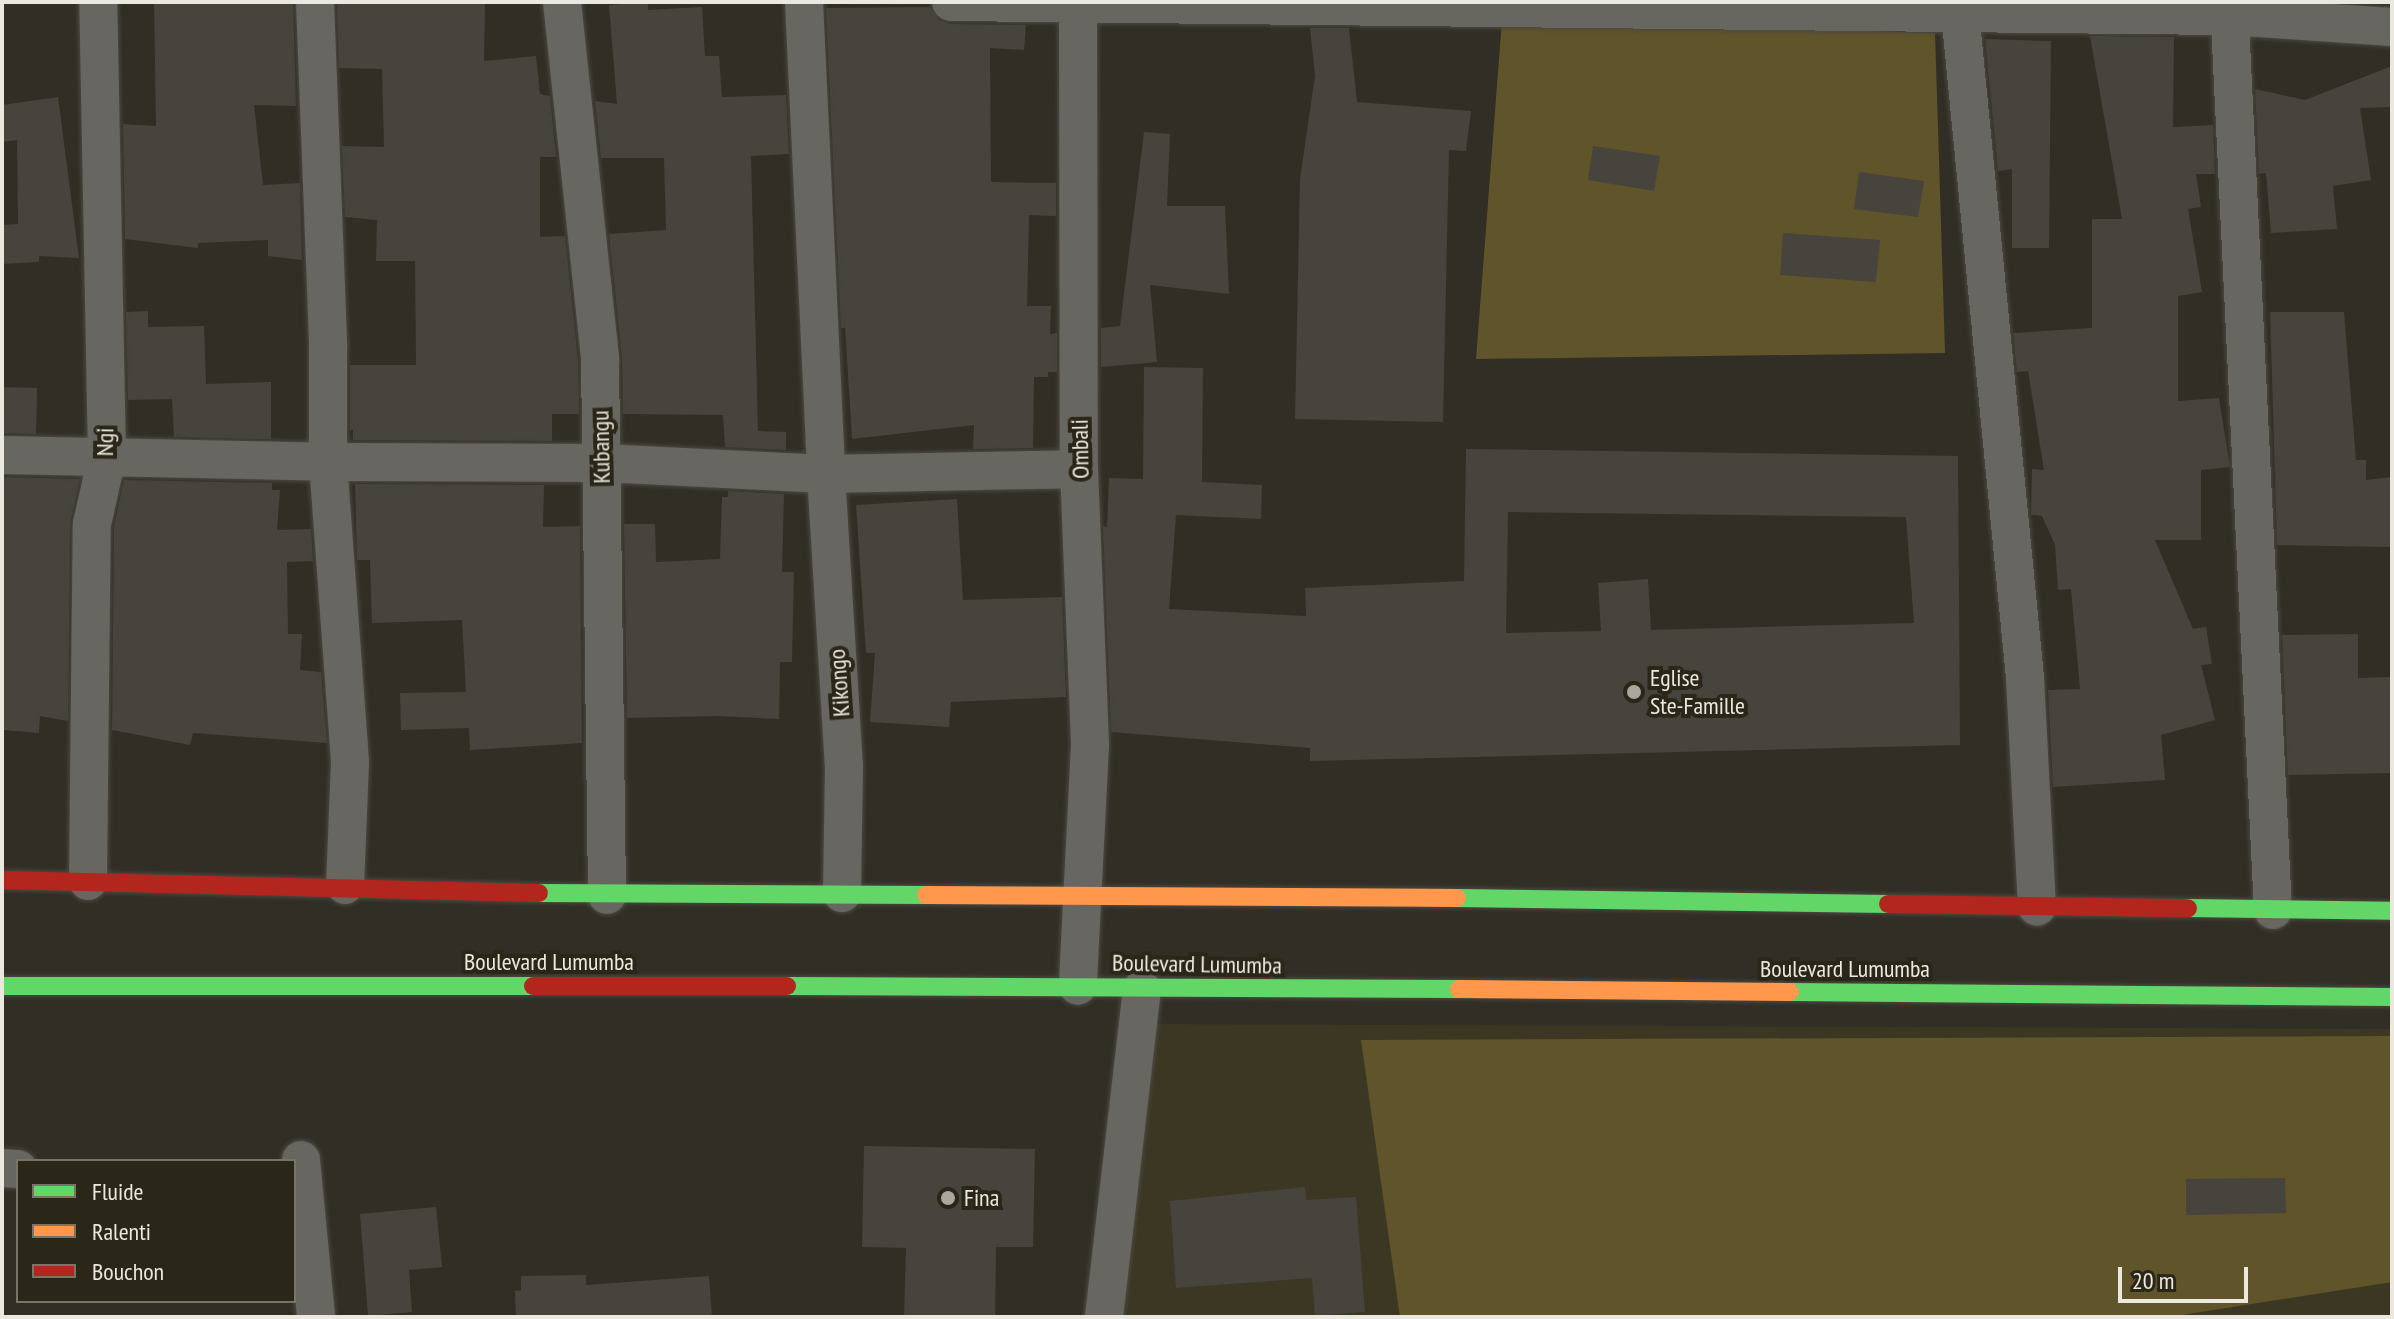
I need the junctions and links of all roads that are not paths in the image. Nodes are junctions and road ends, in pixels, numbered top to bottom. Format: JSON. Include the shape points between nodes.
{"nodes":[{"id":1,"x":98,"y":2,"type":"edge"},
{"id":2,"x":315,"y":2,"type":"edge"},
{"id":3,"x":562,"y":2,"type":"edge"},
{"id":4,"x":804,"y":2,"type":"edge"},
{"id":5,"x":951,"y":2,"type":"edge"},
{"id":6,"x":1404,"y":3,"type":"edge"},
{"id":7,"x":1078,"y":4,"type":"edge"},
{"id":8,"x":1692,"y":7,"type":"edge"},
{"id":9,"x":1959,"y":8,"type":"edge"},
{"id":10,"x":2230,"y":9,"type":"edge"},
{"id":11,"x":2392,"y":27,"type":"edge"},
{"id":12,"x":2,"y":455,"type":"edge"},
{"id":13,"x":107,"y":457,"type":"junction"},
{"id":14,"x":328,"y":462,"type":"junction"},
{"id":15,"x":602,"y":463,"type":"junction"},
{"id":16,"x":1079,"y":469,"type":"junction"},
{"id":17,"x":826,"y":474,"type":"junction"},
{"id":18,"x":2,"y":880,"type":"edge"},
{"id":19,"x":88,"y":881,"type":"junction"},
{"id":20,"x":345,"y":885,"type":"junction"},
{"id":21,"x":842,"y":893,"type":"junction"},
{"id":22,"x":607,"y":895,"type":"junction"},
{"id":23,"x":1085,"y":896,"type":"junction"},
{"id":24,"x":2037,"y":907,"type":"junction"},
{"id":25,"x":2273,"y":910,"type":"junction"},
{"id":26,"x":2390,"y":911,"type":"edge"},
{"id":27,"x":2,"y":986,"type":"edge"},
{"id":28,"x":1078,"y":986,"type":"junction"},
{"id":29,"x":1142,"y":989,"type":"junction"},
{"id":30,"x":2392,"y":997,"type":"edge"},
{"id":31,"x":309,"y":1185,"type":"edge"},
{"id":32,"x":316,"y":1317,"type":"edge"},
{"id":33,"x":1104,"y":1317,"type":"edge"}],
"edges":[{"from":1,"to":13,"type":"street","name":"Ngi"},
{"from":2,"to":14,"type":"street"},
{"from":3,"to":15,"type":"street","name":"Kubangu","via":[[600,359]]},
{"from":4,"to":17,"type":"street","name":"Kikongo"},
{"from":5,"to":7,"type":"street"},
{"from":6,"to":7,"type":"street"},
{"from":6,"to":8,"type":"street"},
{"from":7,"to":16,"type":"street","name":"Ombali"},
{"from":8,"to":9,"type":"street"},
{"from":9,"to":10,"type":"street"},
{"from":9,"to":24,"type":"street","via":[[2025,678]]},
{"from":10,"to":11,"type":"street"},
{"from":10,"to":25,"type":"street"},
{"from":12,"to":13,"type":"street"},
{"from":13,"to":14,"type":"street"},
{"from":13,"to":19,"type":"street","name":"Ngi","via":[[92,524]]},
{"from":14,"to":15,"type":"street"},
{"from":14,"to":20,"type":"street","via":[[350,762]]},
{"from":15,"to":17,"type":"street"},
{"from":15,"to":22,"type":"street","name":"Kubangu"},
{"from":16,"to":17,"type":"street"},
{"from":16,"to":23,"type":"street","name":"Ombali","via":[[1090,745]]},
{"from":17,"to":21,"type":"street","name":"Kikongo","via":[[844,765]]},
{"from":18,"to":19,"type":"highway"},
{"from":19,"to":20,"type":"highway"},
{"from":20,"to":22,"type":"highway"},
{"from":21,"to":22,"type":"highway"},
{"from":21,"to":23,"type":"highway"},
{"from":23,"to":24,"type":"highway"},
{"from":23,"to":28,"type":"street","name":"Ombali"},
{"from":24,"to":25,"type":"highway"},
{"from":25,"to":26,"type":"highway"},
{"from":27,"to":28,"type":"highway","name":"Boulevard Lumumba"},
{"from":28,"to":29,"type":"highway","name":"Boulevard Lumumba"},
{"from":29,"to":30,"type":"highway","name":"Boulevard Lumumba"},
{"from":29,"to":33,"type":"street"},
{"from":31,"to":32,"type":"street"}]}
